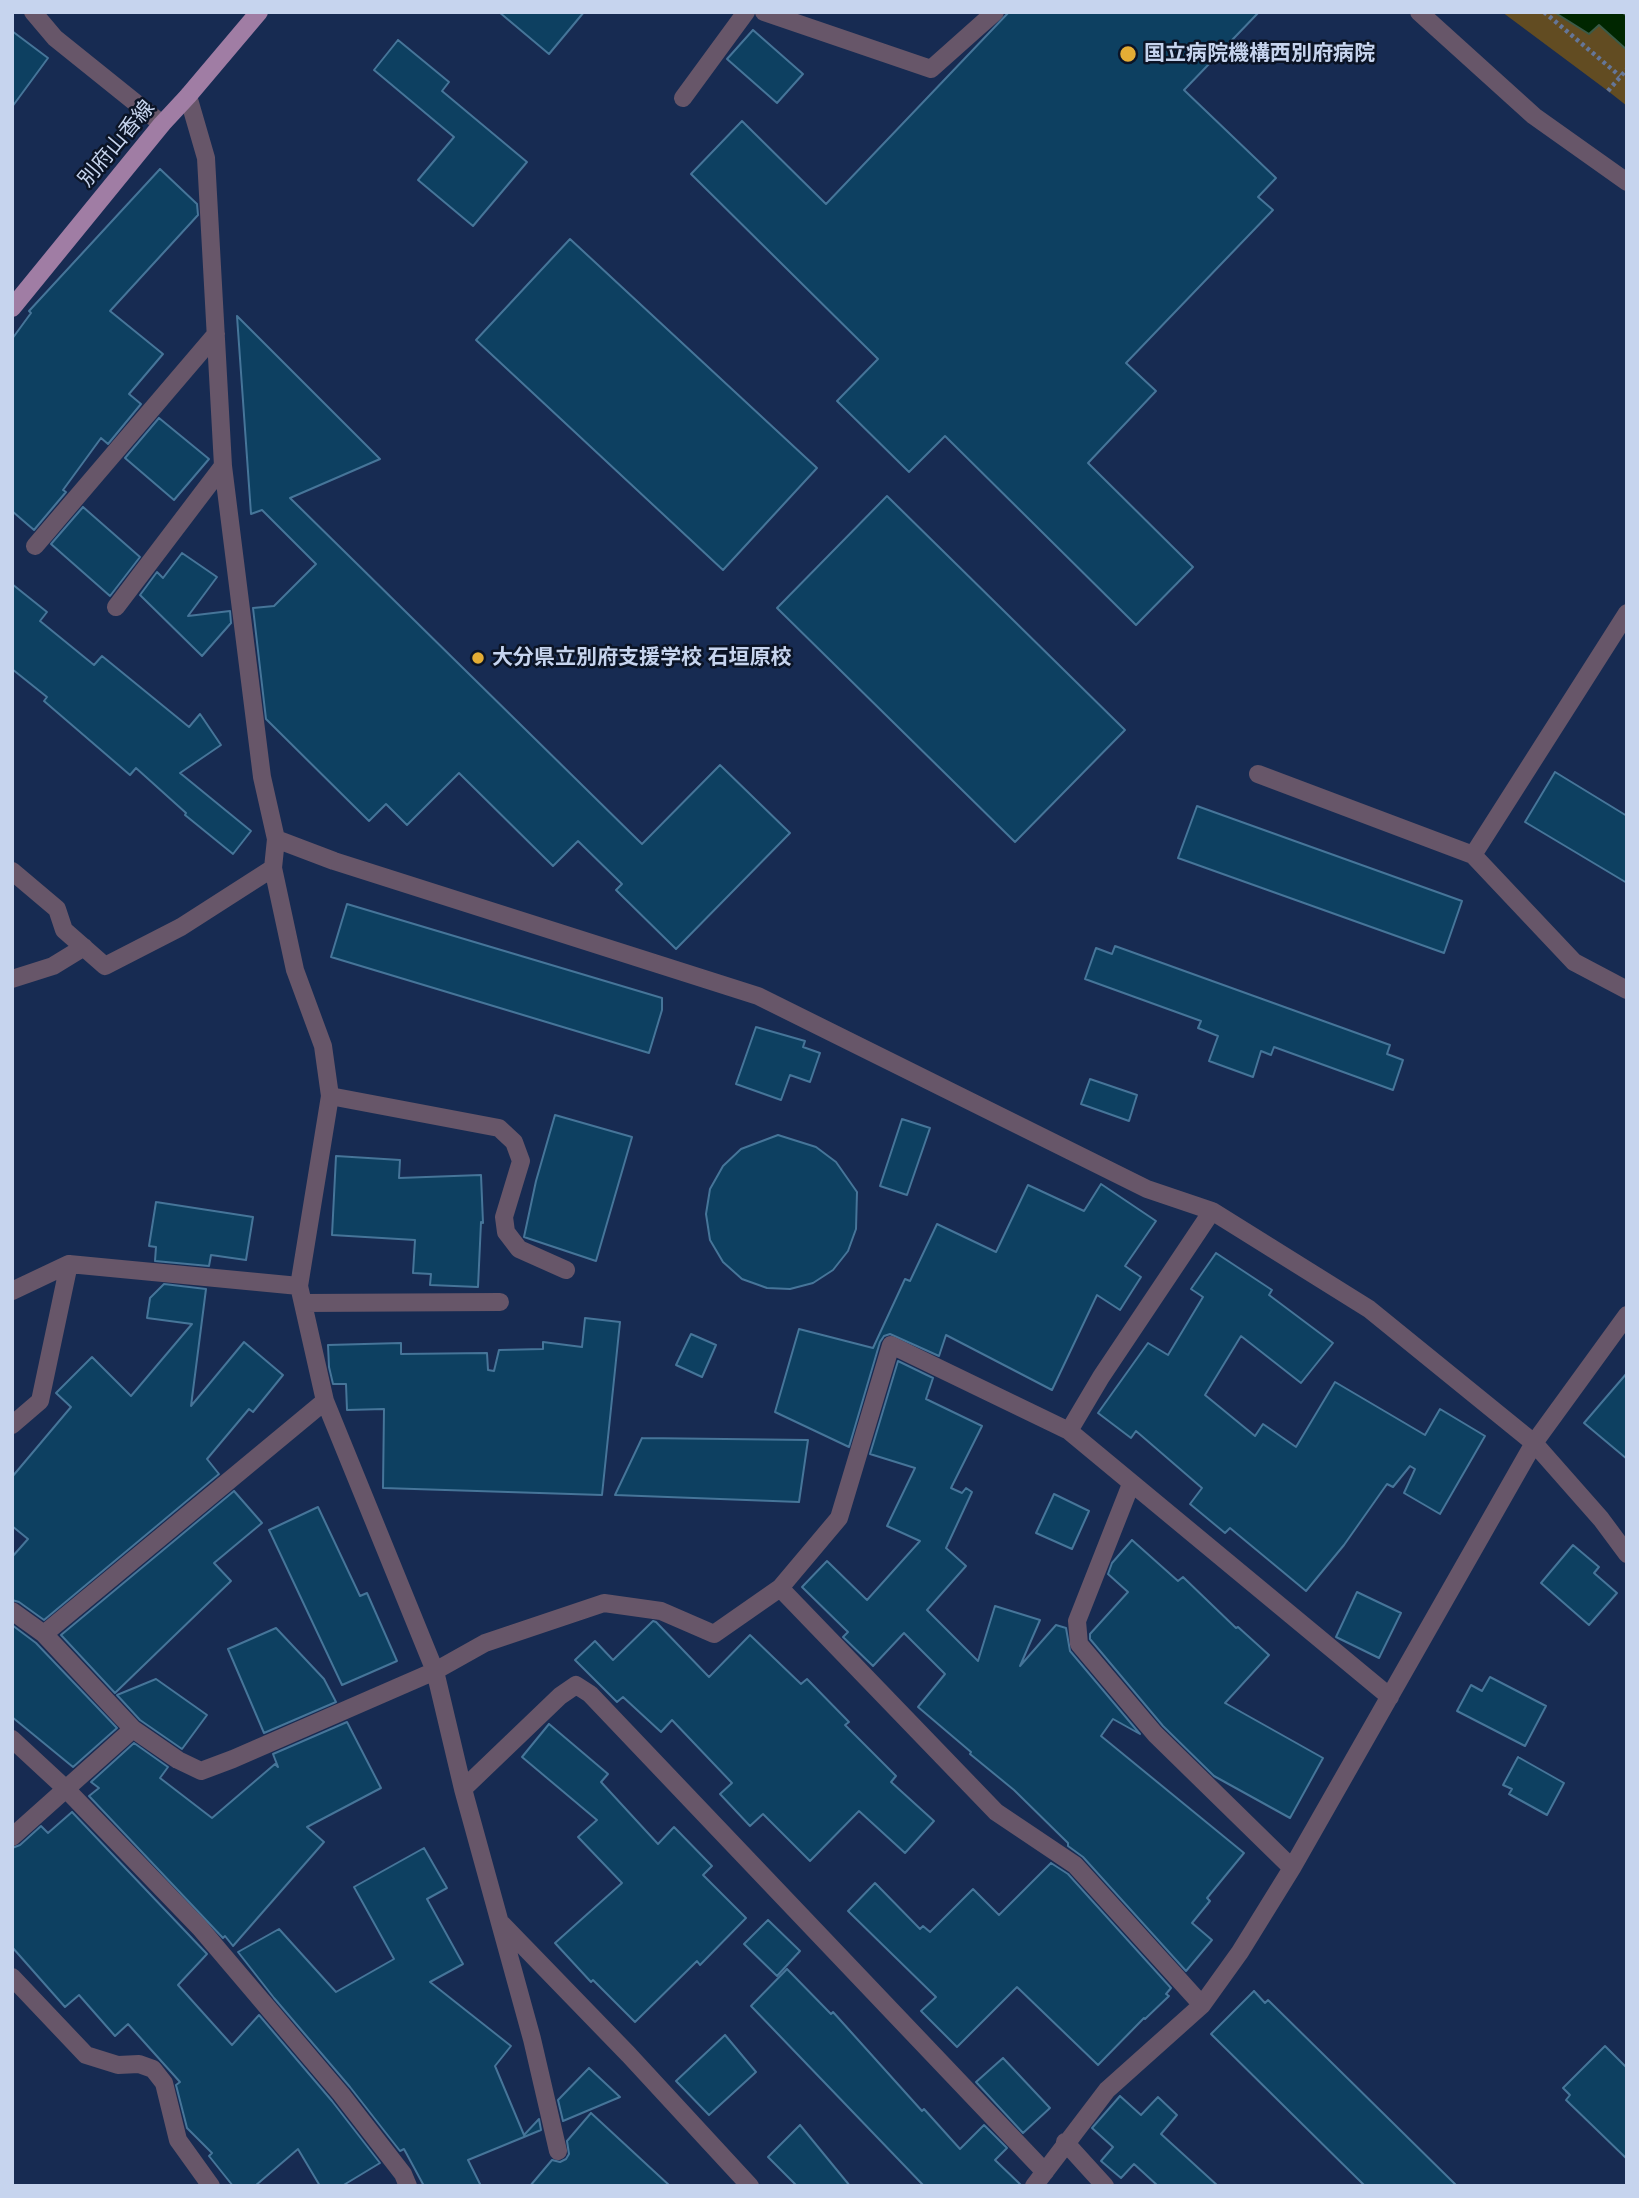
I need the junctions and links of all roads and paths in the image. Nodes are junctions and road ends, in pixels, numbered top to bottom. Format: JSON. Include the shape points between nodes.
{"nodes":[{"id":1,"x":33,"y":12,"type":"edge"},
{"id":2,"x":746,"y":12,"type":"edge"},
{"id":3,"x":764,"y":12,"type":"edge"},
{"id":4,"x":995,"y":12,"type":"edge"},
{"id":5,"x":1419,"y":12,"type":"edge"},
{"id":6,"x":1544,"y":12,"type":"edge"},
{"id":7,"x":255,"y":14,"type":"edge"},
{"id":8,"x":1627,"y":69,"type":"edge"},
{"id":9,"x":1620,"y":76,"type":"junction"},
{"id":10,"x":1608,"y":91,"type":"dead end"},
{"id":11,"x":188,"y":96,"type":"junction"},
{"id":12,"x":683,"y":98,"type":"dead end"},
{"id":13,"x":162,"y":124,"type":"junction"},
{"id":14,"x":1627,"y":182,"type":"edge"},
{"id":15,"x":12,"y":308,"type":"edge"},
{"id":16,"x":216,"y":334,"type":"junction"},
{"id":17,"x":223,"y":466,"type":"junction"},
{"id":18,"x":35,"y":546,"type":"dead end"},
{"id":19,"x":117,"y":607,"type":"dead end"},
{"id":20,"x":1627,"y":613,"type":"edge"},
{"id":21,"x":1258,"y":774,"type":"dead end"},
{"id":22,"x":276,"y":839,"type":"junction"},
{"id":23,"x":1474,"y":855,"type":"junction"},
{"id":24,"x":273,"y":868,"type":"junction"},
{"id":25,"x":12,"y":871,"type":"edge"},
{"id":26,"x":84,"y":947,"type":"junction"},
{"id":27,"x":12,"y":979,"type":"edge"},
{"id":28,"x":1627,"y":990,"type":"edge"},
{"id":29,"x":330,"y":1096,"type":"junction"},
{"id":30,"x":1212,"y":1211,"type":"junction"},
{"id":31,"x":69,"y":1264,"type":"junction"},
{"id":32,"x":566,"y":1270,"type":"dead end"},
{"id":33,"x":12,"y":1291,"type":"edge"},
{"id":34,"x":301,"y":1294,"type":"junction"},
{"id":35,"x":500,"y":1302,"type":"dead end"},
{"id":36,"x":1627,"y":1315,"type":"edge"},
{"id":37,"x":324,"y":1401,"type":"junction"},
{"id":38,"x":12,"y":1425,"type":"edge"},
{"id":39,"x":1069,"y":1431,"type":"junction"},
{"id":40,"x":1534,"y":1443,"type":"junction"},
{"id":41,"x":1131,"y":1484,"type":"junction"},
{"id":42,"x":1627,"y":1554,"type":"edge"},
{"id":43,"x":780,"y":1588,"type":"junction"},
{"id":44,"x":12,"y":1611,"type":"edge"},
{"id":45,"x":44,"y":1634,"type":"junction"},
{"id":46,"x":435,"y":1671,"type":"junction"},
{"id":47,"x":1390,"y":1697,"type":"junction"},
{"id":48,"x":133,"y":1729,"type":"junction"},
{"id":49,"x":12,"y":1739,"type":"edge"},
{"id":50,"x":66,"y":1789,"type":"junction"},
{"id":51,"x":463,"y":1789,"type":"junction"},
{"id":52,"x":12,"y":1837,"type":"edge"},
{"id":53,"x":1292,"y":1868,"type":"junction"},
{"id":54,"x":501,"y":1923,"type":"junction"},
{"id":55,"x":12,"y":1977,"type":"edge"},
{"id":56,"x":1202,"y":2005,"type":"junction"},
{"id":57,"x":1065,"y":2142,"type":"junction"},
{"id":58,"x":558,"y":2151,"type":"dead end"},
{"id":59,"x":1039,"y":2179,"type":"edge"},
{"id":60,"x":211,"y":2186,"type":"edge"},
{"id":61,"x":408,"y":2186,"type":"edge"},
{"id":62,"x":750,"y":2186,"type":"edge"},
{"id":63,"x":1105,"y":2186,"type":"edge"}],
"edges":[{"from":1,"to":13,"type":"street","via":[[55,38]]},
{"from":2,"to":12,"type":"street"},
{"from":3,"to":4,"type":"street","via":[[930,69]]},
{"from":5,"to":14,"type":"street","via":[[1534,116]]},
{"from":6,"to":9,"type":"path"},
{"from":7,"to":11,"type":"main road","name":"別府山香線"},
{"from":8,"to":9,"type":"path"},
{"from":9,"to":10,"type":"path"},
{"from":11,"to":13,"type":"main road","name":"別府山香線"},
{"from":11,"to":16,"type":"street","via":[[206,158]]},
{"from":13,"to":15,"type":"main road","name":"別府山香線"},
{"from":16,"to":17,"type":"street"},
{"from":16,"to":18,"type":"street"},
{"from":17,"to":19,"type":"street"},
{"from":17,"to":22,"type":"street","via":[[262,777]]},
{"from":20,"to":23,"type":"street"},
{"from":21,"to":23,"type":"street"},
{"from":22,"to":24,"type":"street"},
{"from":22,"to":30,"type":"street","via":[[758,996],[1147,1189]]},
{"from":23,"to":28,"type":"street","via":[[1574,962]]},
{"from":24,"to":26,"type":"street","via":[[181,927],[105,966]]},
{"from":24,"to":29,"type":"street","via":[[295,970],[323,1046]]},
{"from":25,"to":26,"type":"street","via":[[57,908],[64,930]]},
{"from":26,"to":27,"type":"street","via":[[53,966]]},
{"from":29,"to":32,"type":"street","via":[[499,1128],[514,1142],[521,1161],[504,1217],[506,1232],[519,1249]]},
{"from":29,"to":34,"type":"street"},
{"from":30,"to":39,"type":"street"},
{"from":30,"to":40,"type":"street","via":[[1369,1309]]},
{"from":31,"to":33,"type":"street"},
{"from":31,"to":34,"type":"street"},
{"from":31,"to":38,"type":"street","via":[[40,1401]]},
{"from":34,"to":35,"type":"street"},
{"from":34,"to":37,"type":"street"},
{"from":36,"to":40,"type":"street"},
{"from":37,"to":45,"type":"street"},
{"from":37,"to":46,"type":"street"},
{"from":39,"to":41,"type":"street"},
{"from":39,"to":43,"type":"street","via":[[891,1345],[839,1518]]},
{"from":40,"to":42,"type":"street"},
{"from":40,"to":47,"type":"street"},
{"from":41,"to":47,"type":"street"},
{"from":41,"to":53,"type":"street","via":[[1077,1621],[1079,1644],[1154,1734]]},
{"from":43,"to":46,"type":"street","via":[[714,1634],[661,1611],[604,1603],[485,1643]]},
{"from":43,"to":56,"type":"street","via":[[996,1812],[1075,1866]]},
{"from":44,"to":45,"type":"street"},
{"from":45,"to":48,"type":"street"},
{"from":46,"to":48,"type":"street","via":[[201,1771]]},
{"from":46,"to":51,"type":"street"},
{"from":47,"to":53,"type":"street"},
{"from":48,"to":50,"type":"street"},
{"from":49,"to":50,"type":"street"},
{"from":50,"to":52,"type":"street"},
{"from":50,"to":61,"type":"street","via":[[200,1928],[341,2094]]},
{"from":51,"to":54,"type":"street"},
{"from":51,"to":59,"type":"street","via":[[560,1696],[576,1685],[590,1694]]},
{"from":53,"to":56,"type":"street"},
{"from":54,"to":58,"type":"street"},
{"from":54,"to":62,"type":"street"},
{"from":55,"to":60,"type":"street","via":[[86,2054],[118,2065],[153,2069],[164,2084],[178,2140]]},
{"from":56,"to":57,"type":"street","via":[[1107,2090]]},
{"from":57,"to":59,"type":"street"},
{"from":57,"to":63,"type":"street"}]}
